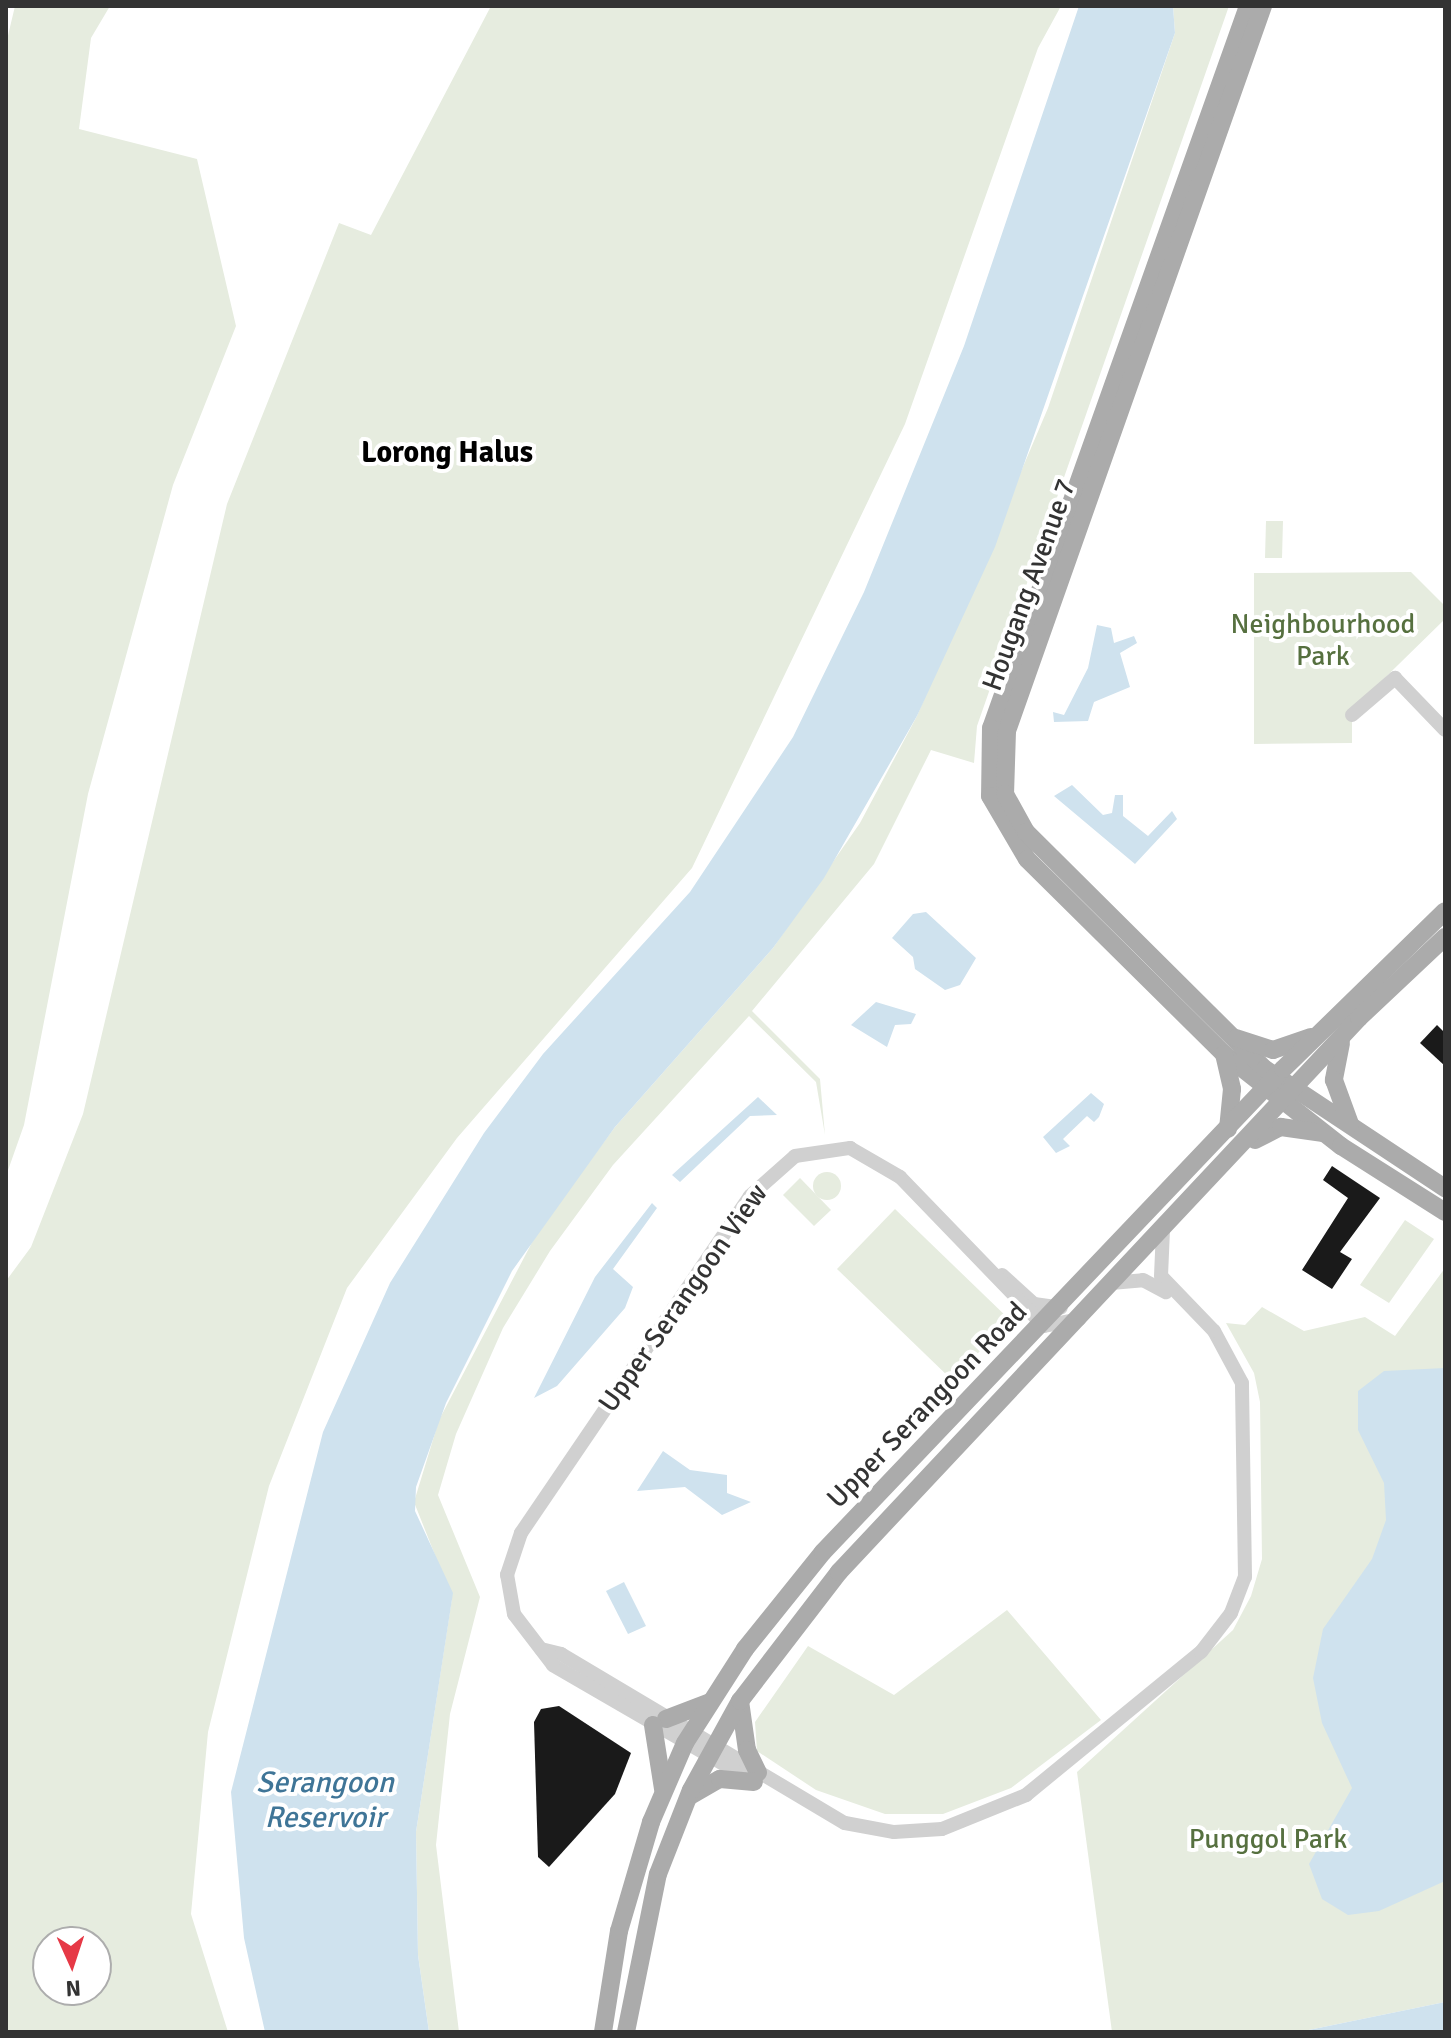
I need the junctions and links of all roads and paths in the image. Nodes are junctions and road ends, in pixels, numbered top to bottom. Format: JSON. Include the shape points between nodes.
{"nodes":[{"id":1,"x":1248,"y":6,"type":"edge"},
{"id":2,"x":1263,"y":6,"type":"edge"},
{"id":3,"x":1352,"y":715,"type":"dead end"},
{"id":4,"x":1445,"y":730,"type":"edge"},
{"id":5,"x":1445,"y":911,"type":"edge"},
{"id":6,"x":1445,"y":937,"type":"edge"},
{"id":7,"x":1345,"y":1032,"type":"junction"},
{"id":8,"x":1319,"y":1033,"type":"junction"},
{"id":9,"x":1227,"y":1034,"type":"junction"},
{"id":10,"x":1224,"y":1054,"type":"junction"},
{"id":11,"x":1278,"y":1074,"type":"junction"},
{"id":12,"x":1266,"y":1089,"type":"junction"},
{"id":13,"x":1290,"y":1093,"type":"junction"},
{"id":14,"x":1351,"y":1126,"type":"junction"},
{"id":15,"x":1228,"y":1129,"type":"junction"},
{"id":16,"x":1323,"y":1133,"type":"junction"},
{"id":17,"x":1242,"y":1147,"type":"junction"},
{"id":18,"x":1445,"y":1188,"type":"edge"},
{"id":19,"x":1445,"y":1212,"type":"edge"},
{"id":20,"x":1163,"y":1230,"type":"junction"},
{"id":21,"x":981,"y":1261,"type":"junction"},
{"id":22,"x":1109,"y":1283,"type":"junction"},
{"id":23,"x":1174,"y":1294,"type":"junction"},
{"id":24,"x":1061,"y":1308,"type":"junction"},
{"id":25,"x":1079,"y":1319,"type":"junction"},
{"id":26,"x":1044,"y":1326,"type":"junction"},
{"id":27,"x":740,"y":1701,"type":"junction"},
{"id":28,"x":710,"y":1702,"type":"junction"},
{"id":29,"x":660,"y":1722,"type":"junction"},
{"id":30,"x":688,"y":1738,"type":"junction"},
{"id":31,"x":713,"y":1752,"type":"junction"},
{"id":32,"x":756,"y":1778,"type":"junction"},
{"id":33,"x":664,"y":1792,"type":"junction"},
{"id":34,"x":688,"y":1798,"type":"junction"},
{"id":35,"x":603,"y":2032,"type":"edge"},
{"id":36,"x":626,"y":2032,"type":"edge"}],
"edges":[{"from":1,"to":10,"type":"main road","name":"Hougang Avenue 7","via":[[1009,674],[987,768],[997,816],[1027,859]]},
{"from":2,"to":9,"type":"main road","name":"Hougang Avenue 7","via":[[1015,706],[1003,765],[1019,825]]},
{"from":3,"to":4,"type":"street","via":[[1395,678]]},
{"from":5,"to":8,"type":"main road","name":"Upper Serangoon Road"},
{"from":6,"to":7,"type":"main road","name":"Upper Serangoon Road"},
{"from":7,"to":13,"type":"main road","name":"Upper Serangoon Road"},
{"from":7,"to":14,"type":"main road","via":[[1334,1080]]},
{"from":8,"to":9,"type":"main road","via":[[1273,1050]]},
{"from":8,"to":11,"type":"main road","name":"Upper Serangoon Road"},
{"from":9,"to":11,"type":"main road","name":"Hougang Avenue 7"},
{"from":10,"to":12,"type":"main road","name":"Hougang Avenue 7"},
{"from":10,"to":15,"type":"main road","via":[[1232,1089]]},
{"from":11,"to":12,"type":"main road","name":"Upper Serangoon Road"},
{"from":11,"to":13,"type":"main road","name":"Hougang Avenue 7"},
{"from":12,"to":13,"type":"main road","name":"Hougang Avenue 7"},
{"from":12,"to":15,"type":"main road","name":"Upper Serangoon Road"},
{"from":13,"to":14,"type":"main road"},
{"from":13,"to":16,"type":"main road"},
{"from":13,"to":17,"type":"main road","name":"Upper Serangoon Road"},
{"from":14,"to":18,"type":"main road"},
{"from":15,"to":24,"type":"main road","name":"Upper Serangoon Road"},
{"from":16,"to":17,"type":"main road","via":[[1281,1127]]},
{"from":16,"to":19,"type":"main road"},
{"from":17,"to":20,"type":"main road","name":"Upper Serangoon Road"},
{"from":20,"to":22,"type":"main road","name":"Upper Serangoon Road"},
{"from":20,"to":23,"type":"street","via":[[1157,1264]]},
{"from":21,"to":24,"type":"street","name":"Upper Serangoon View","via":[[1034,1304]]},
{"from":21,"to":26,"type":"street","name":"Upper Serangoon View"},
{"from":21,"to":29,"type":"street","name":"Upper Serangoon View","via":[[877,1159],[850,1148],[807,1151],[769,1173],[521,1533],[507,1575],[511,1604],[541,1649]]},
{"from":22,"to":23,"type":"street","via":[[1143,1280]]},
{"from":22,"to":25,"type":"main road","name":"Upper Serangoon Road"},
{"from":23,"to":32,"type":"street","name":"Upper Serangoon View","via":[[1224,1344],[1247,1412],[1245,1577],[1219,1631],[1061,1770],[972,1822],[917,1832],[864,1827]]},
{"from":24,"to":26,"type":"main road","name":"Upper Serangoon Road"},
{"from":25,"to":26,"type":"street"},
{"from":25,"to":27,"type":"main road","name":"Upper Serangoon Road","via":[[839,1572]]},
{"from":26,"to":28,"type":"main road","name":"Upper Serangoon Road","via":[[823,1552]]},
{"from":27,"to":31,"type":"main road","name":"Upper Serangoon Road"},
{"from":27,"to":32,"type":"main road"},
{"from":28,"to":29,"type":"main road"},
{"from":28,"to":30,"type":"main road","name":"Upper Serangoon Road"},
{"from":29,"to":30,"type":"street","name":"Upper Serangoon View"},
{"from":29,"to":33,"type":"main road"},
{"from":30,"to":31,"type":"street","name":"Upper Serangoon View"},
{"from":30,"to":33,"type":"main road","name":"Upper Serangoon Road"},
{"from":31,"to":32,"type":"street","name":"Upper Serangoon View"},
{"from":31,"to":34,"type":"main road","name":"Upper Serangoon Road"},
{"from":32,"to":34,"type":"main road","via":[[720,1779]]},
{"from":33,"to":35,"type":"main road","name":"Upper Serangoon Road","via":[[626,1902]]},
{"from":34,"to":36,"type":"main road","name":"Upper Serangoon Road","via":[[650,1901]]}]}
